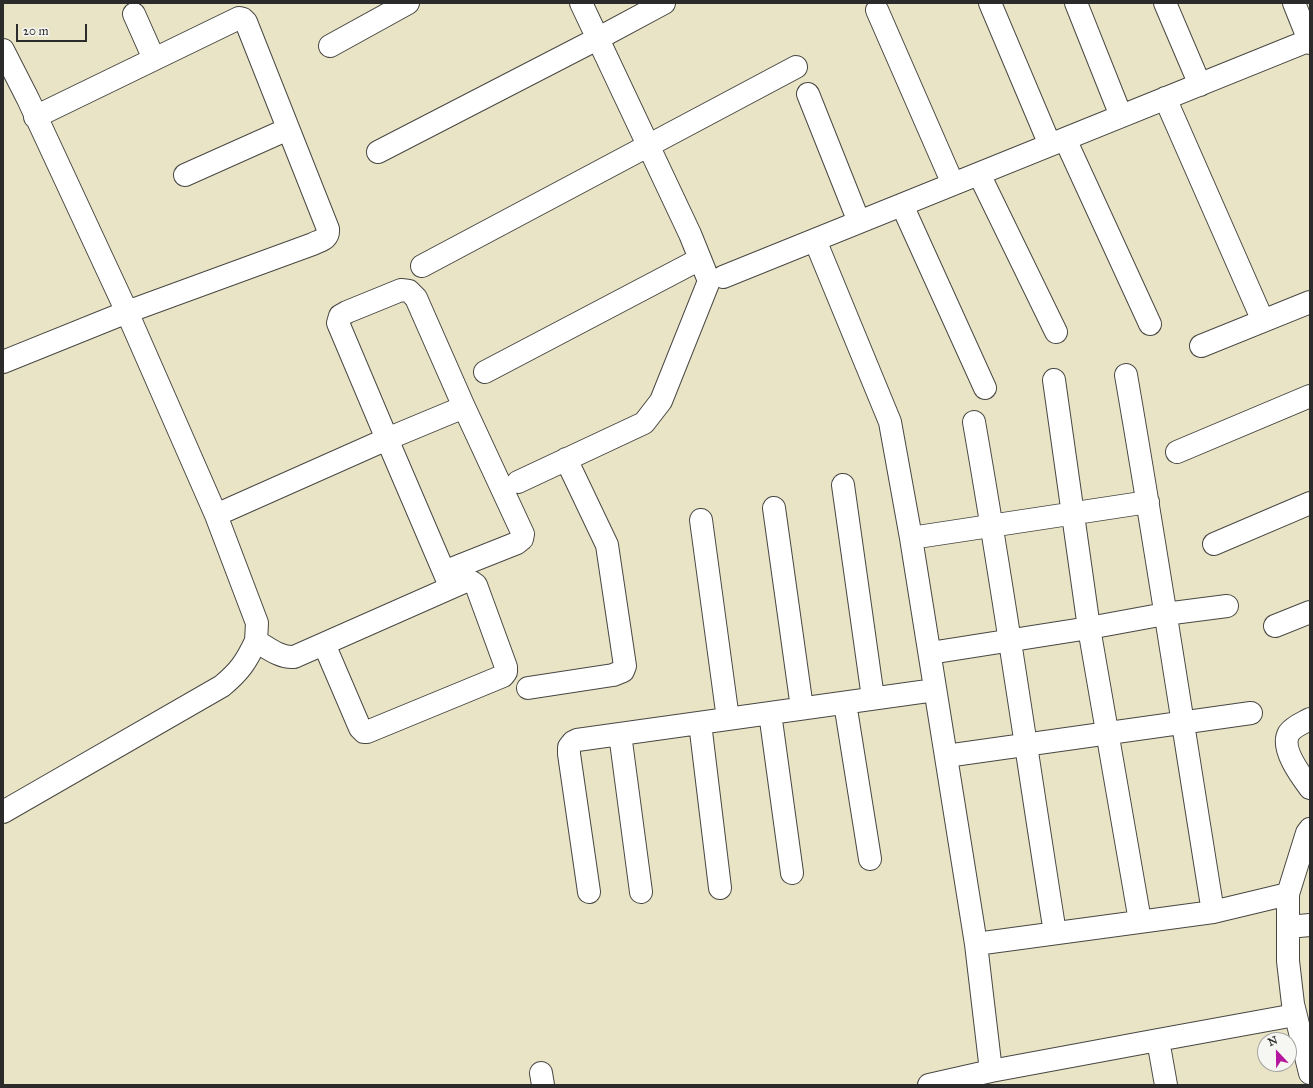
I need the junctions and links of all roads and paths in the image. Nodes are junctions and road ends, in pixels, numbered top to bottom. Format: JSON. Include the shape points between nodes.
{"nodes":[{"id":1,"x":408,"y":3,"type":"edge"},
{"id":2,"x":581,"y":3,"type":"edge"},
{"id":3,"x":664,"y":3,"type":"edge"},
{"id":4,"x":990,"y":3,"type":"edge"},
{"id":5,"x":1076,"y":3,"type":"edge"},
{"id":6,"x":1165,"y":3,"type":"edge"},
{"id":7,"x":1294,"y":3,"type":"edge"},
{"id":8,"x":877,"y":10,"type":"dead end"},
{"id":9,"x":244,"y":11,"type":"edge"},
{"id":10,"x":134,"y":14,"type":"dead end"},
{"id":11,"x":597,"y":39,"type":"junction"},
{"id":12,"x":1310,"y":41,"type":"edge"},
{"id":13,"x":330,"y":46,"type":"dead end"},
{"id":14,"x":3,"y":50,"type":"edge"},
{"id":15,"x":154,"y":59,"type":"junction"},
{"id":16,"x":796,"y":67,"type":"dead end"},
{"id":17,"x":1200,"y":84,"type":"junction"},
{"id":18,"x":808,"y":94,"type":"dead end"},
{"id":19,"x":1165,"y":98,"type":"junction"},
{"id":20,"x":1121,"y":116,"type":"junction"},
{"id":21,"x":35,"y":117,"type":"junction"},
{"id":22,"x":288,"y":128,"type":"junction"},
{"id":23,"x":1058,"y":142,"type":"junction"},
{"id":24,"x":648,"y":146,"type":"junction"},
{"id":25,"x":378,"y":152,"type":"dead end"},
{"id":26,"x":979,"y":174,"type":"junction"},
{"id":27,"x":185,"y":175,"type":"dead end"},
{"id":28,"x":953,"y":184,"type":"junction"},
{"id":29,"x":902,"y":205,"type":"junction"},
{"id":30,"x":859,"y":222,"type":"junction"},
{"id":31,"x":815,"y":240,"type":"junction"},
{"id":32,"x":700,"y":259,"type":"junction"},
{"id":33,"x":422,"y":266,"type":"dead end"},
{"id":34,"x":723,"y":277,"type":"dead end"},
{"id":35,"x":1310,"y":302,"type":"edge"},
{"id":36,"x":127,"y":312,"type":"junction"},
{"id":37,"x":1263,"y":321,"type":"junction"},
{"id":38,"x":1150,"y":324,"type":"dead end"},
{"id":39,"x":1056,"y":332,"type":"dead end"},
{"id":40,"x":1201,"y":346,"type":"dead end"},
{"id":41,"x":3,"y":362,"type":"edge"},
{"id":42,"x":485,"y":372,"type":"dead end"},
{"id":43,"x":1126,"y":375,"type":"dead end"},
{"id":44,"x":1054,"y":380,"type":"dead end"},
{"id":45,"x":986,"y":388,"type":"dead end"},
{"id":46,"x":1310,"y":396,"type":"edge"},
{"id":47,"x":464,"y":407,"type":"junction"},
{"id":48,"x":974,"y":422,"type":"dead end"},
{"id":49,"x":387,"y":439,"type":"junction"},
{"id":50,"x":1177,"y":452,"type":"dead end"},
{"id":51,"x":566,"y":459,"type":"junction"},
{"id":52,"x":518,"y":482,"type":"dead end"},
{"id":53,"x":843,"y":485,"type":"dead end"},
{"id":54,"x":1148,"y":502,"type":"junction"},
{"id":55,"x":1310,"y":504,"type":"edge"},
{"id":56,"x":774,"y":508,"type":"dead end"},
{"id":57,"x":1072,"y":514,"type":"junction"},
{"id":58,"x":216,"y":515,"type":"junction"},
{"id":59,"x":701,"y":520,"type":"dead end"},
{"id":60,"x":992,"y":526,"type":"junction"},
{"id":61,"x":911,"y":538,"type":"junction"},
{"id":62,"x":1214,"y":544,"type":"dead end"},
{"id":63,"x":448,"y":580,"type":"junction"},
{"id":64,"x":1227,"y":606,"type":"dead end"},
{"id":65,"x":1310,"y":612,"type":"edge"},
{"id":66,"x":1165,"y":614,"type":"junction"},
{"id":67,"x":1275,"y":626,"type":"dead end"},
{"id":68,"x":1089,"y":628,"type":"junction"},
{"id":69,"x":256,"y":641,"type":"junction"},
{"id":70,"x":1009,"y":641,"type":"junction"},
{"id":71,"x":324,"y":644,"type":"junction"},
{"id":72,"x":930,"y":653,"type":"junction"},
{"id":73,"x":528,"y":688,"type":"dead end"},
{"id":74,"x":935,"y":690,"type":"junction"},
{"id":75,"x":873,"y":698,"type":"junction"},
{"id":76,"x":845,"y":702,"type":"junction"},
{"id":77,"x":802,"y":708,"type":"junction"},
{"id":78,"x":1251,"y":712,"type":"dead end"},
{"id":79,"x":770,"y":713,"type":"junction"},
{"id":80,"x":728,"y":719,"type":"junction"},
{"id":81,"x":1310,"y":719,"type":"edge"},
{"id":82,"x":1182,"y":722,"type":"junction"},
{"id":83,"x":700,"y":723,"type":"junction"},
{"id":84,"x":1107,"y":733,"type":"junction"},
{"id":85,"x":620,"y":734,"type":"junction"},
{"id":86,"x":1025,"y":745,"type":"junction"},
{"id":87,"x":946,"y":756,"type":"junction"},
{"id":88,"x":1310,"y":788,"type":"edge"},
{"id":89,"x":3,"y":812,"type":"edge"},
{"id":90,"x":1309,"y":832,"type":"edge"},
{"id":91,"x":870,"y":859,"type":"dead end"},
{"id":92,"x":792,"y":873,"type":"dead end"},
{"id":93,"x":720,"y":888,"type":"dead end"},
{"id":94,"x":588,"y":892,"type":"dead end"},
{"id":95,"x":641,"y":892,"type":"dead end"},
{"id":96,"x":1288,"y":894,"type":"junction"},
{"id":97,"x":1213,"y":912,"type":"junction"},
{"id":98,"x":1140,"y":922,"type":"junction"},
{"id":99,"x":1310,"y":925,"type":"edge"},
{"id":100,"x":1288,"y":926,"type":"junction"},
{"id":101,"x":1055,"y":933,"type":"junction"},
{"id":102,"x":976,"y":944,"type":"junction"},
{"id":103,"x":1301,"y":1025,"type":"edge"},
{"id":104,"x":1158,"y":1040,"type":"junction"},
{"id":105,"x":992,"y":1071,"type":"junction"},
{"id":106,"x":1310,"y":1073,"type":"edge"},
{"id":107,"x":928,"y":1085,"type":"edge"},
{"id":108,"x":1166,"y":1085,"type":"edge"}],
"edges":[{"from":1,"to":13,"type":"street"},
{"from":2,"to":11,"type":"street"},
{"from":3,"to":11,"type":"street"},
{"from":4,"to":23,"type":"street"},
{"from":5,"to":20,"type":"street"},
{"from":6,"to":17,"type":"street"},
{"from":7,"to":12,"type":"street"},
{"from":8,"to":28,"type":"street"},
{"from":9,"to":15,"type":"street","via":[[239,18]]},
{"from":9,"to":22,"type":"street"},
{"from":10,"to":15,"type":"street"},
{"from":11,"to":24,"type":"street"},
{"from":11,"to":25,"type":"street"},
{"from":12,"to":17,"type":"street"},
{"from":14,"to":21,"type":"street"},
{"from":15,"to":21,"type":"street"},
{"from":16,"to":24,"type":"street"},
{"from":17,"to":19,"type":"street"},
{"from":18,"to":30,"type":"street"},
{"from":19,"to":20,"type":"street"},
{"from":19,"to":37,"type":"street"},
{"from":20,"to":23,"type":"street"},
{"from":21,"to":36,"type":"street"},
{"from":22,"to":27,"type":"street"},
{"from":22,"to":36,"type":"street","via":[[328,229],[329,234],[326,238]]},
{"from":23,"to":26,"type":"street"},
{"from":23,"to":38,"type":"street"},
{"from":24,"to":32,"type":"street"},
{"from":24,"to":33,"type":"street"},
{"from":26,"to":28,"type":"street"},
{"from":26,"to":39,"type":"street"},
{"from":28,"to":29,"type":"street"},
{"from":29,"to":30,"type":"street"},
{"from":29,"to":45,"type":"street"},
{"from":30,"to":31,"type":"street"},
{"from":31,"to":34,"type":"street"},
{"from":31,"to":61,"type":"street","via":[[890,422]]},
{"from":32,"to":42,"type":"street"},
{"from":32,"to":51,"type":"street","via":[[709,281],[661,401],[644,423]]},
{"from":35,"to":37,"type":"street"},
{"from":36,"to":41,"type":"street"},
{"from":36,"to":58,"type":"street"},
{"from":37,"to":40,"type":"street"},
{"from":43,"to":54,"type":"street"},
{"from":44,"to":57,"type":"street"},
{"from":46,"to":50,"type":"street"},
{"from":47,"to":49,"type":"street"},
{"from":47,"to":49,"type":"street","via":[[416,298],[409,291],[401,290],[353,309],[340,316],[338,323]]},
{"from":47,"to":63,"type":"street","via":[[523,534],[517,543]]},
{"from":48,"to":60,"type":"street"},
{"from":49,"to":58,"type":"street"},
{"from":49,"to":63,"type":"street"},
{"from":51,"to":52,"type":"street"},
{"from":51,"to":73,"type":"street","via":[[607,546],[625,666],[623,671],[613,675]]},
{"from":53,"to":75,"type":"street"},
{"from":54,"to":57,"type":"street"},
{"from":54,"to":66,"type":"street"},
{"from":55,"to":62,"type":"street"},
{"from":56,"to":77,"type":"street"},
{"from":57,"to":60,"type":"street"},
{"from":57,"to":68,"type":"street"},
{"from":58,"to":69,"type":"street","via":[[257,622]]},
{"from":59,"to":80,"type":"street"},
{"from":60,"to":61,"type":"street"},
{"from":60,"to":70,"type":"street"},
{"from":61,"to":72,"type":"street"},
{"from":63,"to":71,"type":"street"},
{"from":63,"to":71,"type":"street","via":[[472,582],[476,585],[505,662],[506,672],[503,676],[364,732]]},
{"from":64,"to":66,"type":"street"},
{"from":65,"to":67,"type":"street"},
{"from":66,"to":68,"type":"street"},
{"from":66,"to":82,"type":"street"},
{"from":68,"to":70,"type":"street"},
{"from":68,"to":84,"type":"street"},
{"from":69,"to":71,"type":"street","via":[[287,657],[294,657]]},
{"from":69,"to":89,"type":"street","via":[[246,662],[236,675],[222,686]]},
{"from":70,"to":72,"type":"street"},
{"from":70,"to":86,"type":"street"},
{"from":72,"to":74,"type":"street"},
{"from":74,"to":75,"type":"street"},
{"from":74,"to":87,"type":"street"},
{"from":75,"to":76,"type":"street"},
{"from":76,"to":77,"type":"street"},
{"from":76,"to":91,"type":"street"},
{"from":77,"to":79,"type":"street"},
{"from":78,"to":82,"type":"street"},
{"from":79,"to":80,"type":"street"},
{"from":79,"to":92,"type":"street"},
{"from":80,"to":83,"type":"street"},
{"from":81,"to":88,"type":"street","via":[[1288,734],[1288,744],[1294,765]]},
{"from":82,"to":84,"type":"street"},
{"from":82,"to":97,"type":"street"},
{"from":83,"to":85,"type":"street"},
{"from":83,"to":93,"type":"street"},
{"from":84,"to":86,"type":"street"},
{"from":84,"to":98,"type":"street"},
{"from":85,"to":94,"type":"street","via":[[578,740],[569,747]]},
{"from":85,"to":95,"type":"street"},
{"from":86,"to":87,"type":"street"},
{"from":86,"to":101,"type":"street"},
{"from":87,"to":102,"type":"street"},
{"from":90,"to":96,"type":"street"},
{"from":96,"to":97,"type":"street"},
{"from":96,"to":100,"type":"street"},
{"from":97,"to":98,"type":"street"},
{"from":98,"to":101,"type":"street"},
{"from":99,"to":100,"type":"street"},
{"from":100,"to":103,"type":"street","via":[[1288,961]]},
{"from":101,"to":102,"type":"street"},
{"from":102,"to":105,"type":"street"},
{"from":103,"to":104,"type":"street"},
{"from":103,"to":106,"type":"street"},
{"from":104,"to":105,"type":"street"},
{"from":104,"to":108,"type":"street"},
{"from":105,"to":107,"type":"street"}]}
